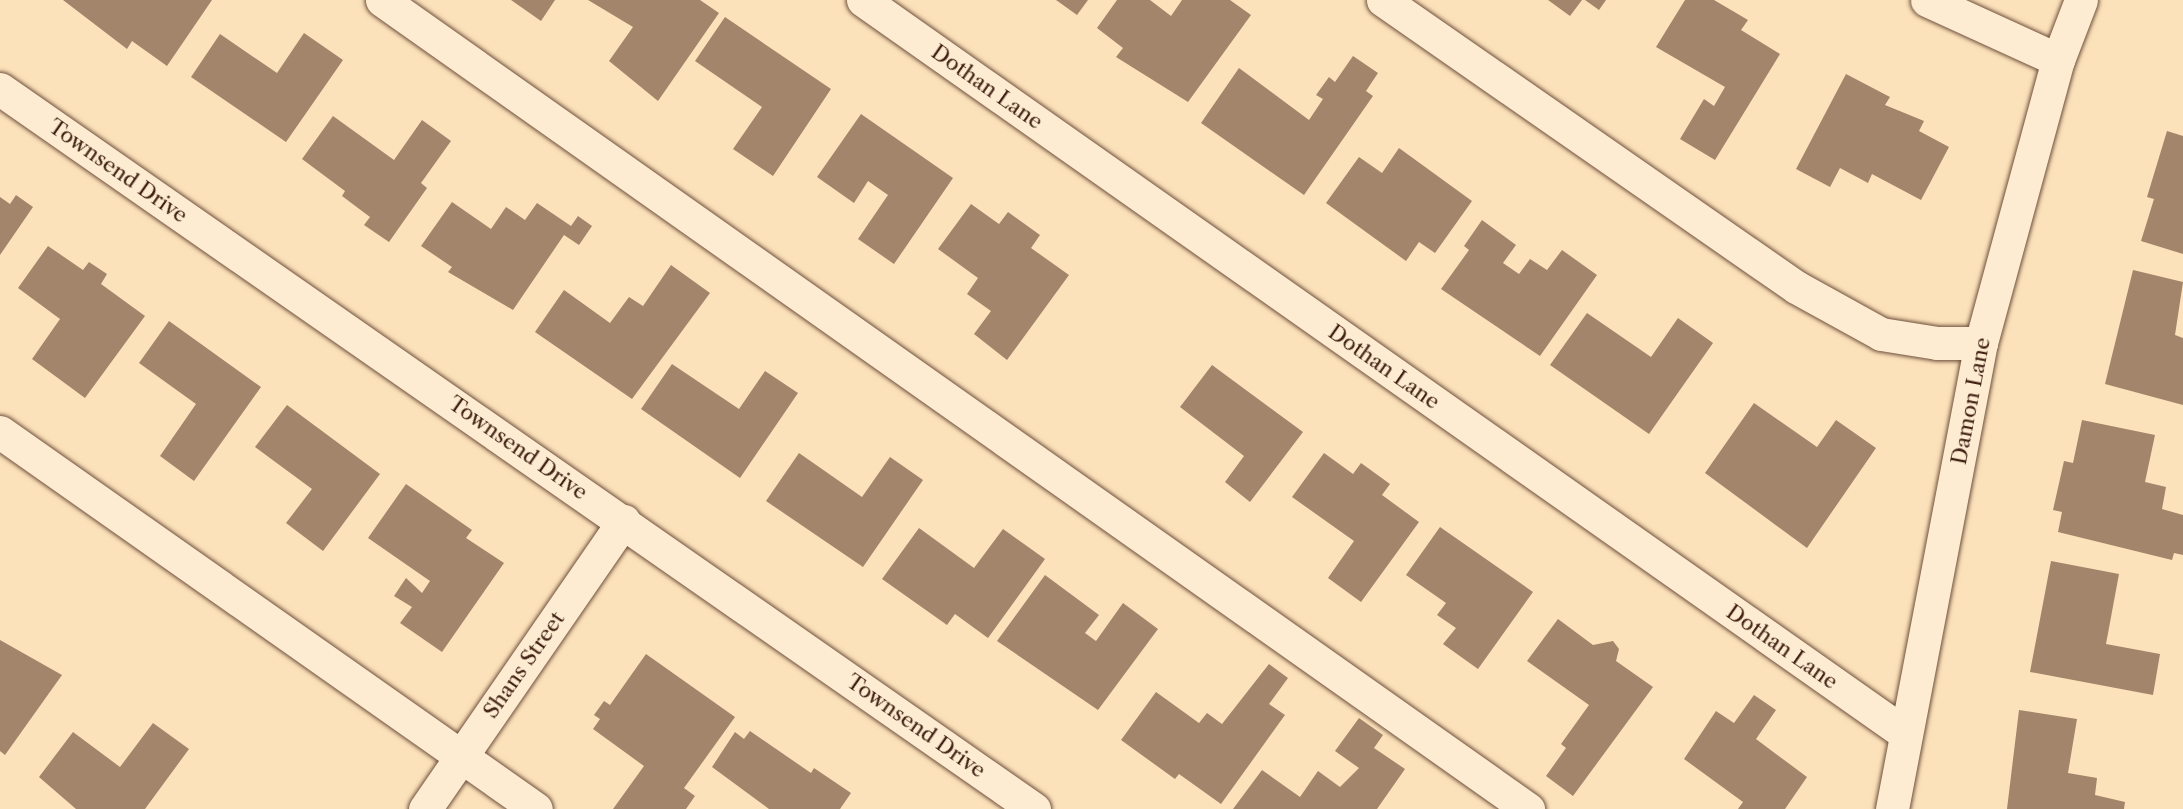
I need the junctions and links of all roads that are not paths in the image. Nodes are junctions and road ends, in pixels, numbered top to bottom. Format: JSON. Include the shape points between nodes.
{"nodes":[{"id":1,"x":382,"y":0,"type":"edge"},
{"id":2,"x":863,"y":0,"type":"edge"},
{"id":3,"x":1383,"y":0,"type":"edge"},
{"id":4,"x":1927,"y":0,"type":"edge"},
{"id":5,"x":2080,"y":0,"type":"edge"},
{"id":6,"x":2058,"y":60,"type":"junction"},
{"id":7,"x":0,"y":89,"type":"edge"},
{"id":8,"x":1981,"y":343,"type":"junction"},
{"id":9,"x":0,"y":432,"type":"edge"},
{"id":10,"x":624,"y":521,"type":"junction"},
{"id":11,"x":1906,"y":734,"type":"junction"},
{"id":12,"x":461,"y":756,"type":"junction"},
{"id":13,"x":425,"y":809,"type":"edge"},
{"id":14,"x":536,"y":809,"type":"edge"},
{"id":15,"x":1034,"y":809,"type":"edge"},
{"id":16,"x":1528,"y":809,"type":"edge"},
{"id":17,"x":1892,"y":809,"type":"edge"}],
"edges":[{"from":1,"to":16,"type":"street"},
{"from":2,"to":11,"type":"street","name":"Dothan Lane"},
{"from":3,"to":8,"type":"street","via":[[1796,287],[1881,334],[1937,343]]},
{"from":4,"to":6,"type":"street"},
{"from":5,"to":6,"type":"street","name":"Damon Lane"},
{"from":6,"to":8,"type":"street","name":"Damon Lane"},
{"from":7,"to":10,"type":"street","name":"Townsend Drive"},
{"from":8,"to":11,"type":"street","name":"Damon Lane"},
{"from":9,"to":12,"type":"street"},
{"from":10,"to":12,"type":"street","name":"Shans Street"},
{"from":10,"to":15,"type":"street","name":"Townsend Drive"},
{"from":11,"to":17,"type":"street","name":"Damon Lane"},
{"from":12,"to":13,"type":"street","name":"Shans Street"},
{"from":12,"to":14,"type":"street"}]}
